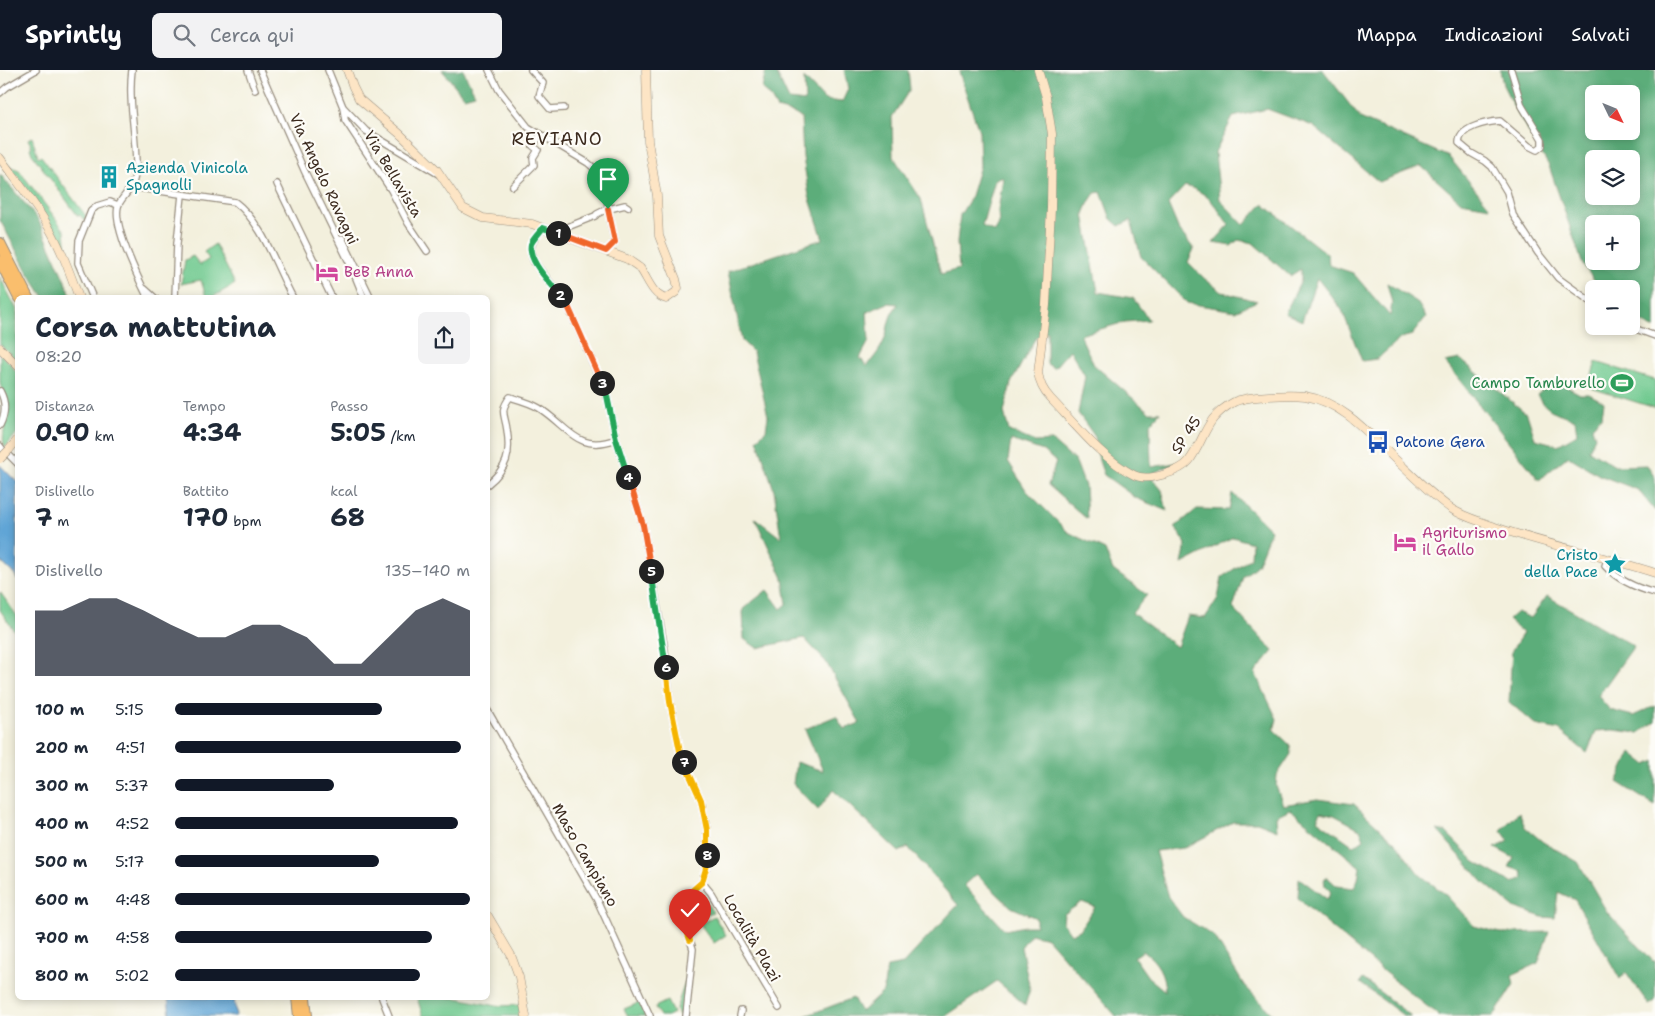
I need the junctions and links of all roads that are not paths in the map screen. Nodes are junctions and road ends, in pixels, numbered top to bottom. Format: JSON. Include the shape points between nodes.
{"nodes":[{"id":1,"x":36,"y":70,"type":"edge"},
{"id":2,"x":132,"y":70,"type":"edge"},
{"id":3,"x":248,"y":70,"type":"edge"},
{"id":4,"x":260,"y":70,"type":"edge"},
{"id":5,"x":328,"y":70,"type":"edge"},
{"id":6,"x":347,"y":70,"type":"edge"},
{"id":7,"x":489,"y":70,"type":"edge"},
{"id":8,"x":531,"y":70,"type":"edge"},
{"id":9,"x":646,"y":70,"type":"edge"},
{"id":10,"x":1038,"y":70,"type":"edge"},
{"id":11,"x":1511,"y":70,"type":"edge"},
{"id":12,"x":255,"y":90,"type":"dead end"},
{"id":13,"x":0,"y":93,"type":"edge"},
{"id":14,"x":343,"y":107,"type":"junction"},
{"id":15,"x":564,"y":108,"type":"dead end"},
{"id":16,"x":540,"y":136,"type":"junction"},
{"id":17,"x":0,"y":158,"type":"edge"},
{"id":18,"x":441,"y":176,"type":"junction"},
{"id":19,"x":277,"y":184,"type":"dead end"},
{"id":20,"x":513,"y":186,"type":"dead end"},
{"id":21,"x":132,"y":187,"type":"junction"},
{"id":22,"x":182,"y":195,"type":"junction"},
{"id":23,"x":118,"y":205,"type":"junction"},
{"id":24,"x":628,"y":207,"type":"dead end"},
{"id":25,"x":608,"y":209,"type":"junction"},
{"id":26,"x":543,"y":228,"type":"junction"},
{"id":27,"x":555,"y":232,"type":"junction"},
{"id":28,"x":342,"y":238,"type":"dead end"},
{"id":29,"x":0,"y":243,"type":"edge"},
{"id":30,"x":427,"y":251,"type":"dead end"},
{"id":31,"x":606,"y":251,"type":"junction"},
{"id":32,"x":0,"y":261,"type":"edge"},
{"id":33,"x":143,"y":288,"type":"junction"},
{"id":34,"x":17,"y":295,"type":"edge"},
{"id":35,"x":26,"y":295,"type":"edge"},
{"id":36,"x":78,"y":295,"type":"edge"},
{"id":37,"x":92,"y":295,"type":"edge"},
{"id":38,"x":146,"y":295,"type":"edge"},
{"id":39,"x":151,"y":295,"type":"edge"},
{"id":40,"x":175,"y":295,"type":"edge"},
{"id":41,"x":291,"y":295,"type":"edge"},
{"id":42,"x":331,"y":295,"type":"edge"},
{"id":43,"x":363,"y":295,"type":"edge"},
{"id":44,"x":370,"y":295,"type":"edge"},
{"id":45,"x":1585,"y":298,"type":"edge"},
{"id":46,"x":1640,"y":330,"type":"edge"},
{"id":47,"x":1655,"y":336,"type":"edge"},
{"id":48,"x":0,"y":348,"type":"edge"},
{"id":49,"x":15,"y":363,"type":"edge"},
{"id":50,"x":0,"y":390,"type":"edge"},
{"id":51,"x":0,"y":425,"type":"edge"},
{"id":52,"x":616,"y":439,"type":"junction"},
{"id":53,"x":15,"y":442,"type":"edge"},
{"id":54,"x":5,"y":451,"type":"edge"},
{"id":55,"x":0,"y":459,"type":"edge"},
{"id":56,"x":15,"y":461,"type":"edge"},
{"id":57,"x":490,"y":482,"type":"edge"},
{"id":58,"x":1607,"y":559,"type":"junction"},
{"id":59,"x":1655,"y":573,"type":"edge"},
{"id":60,"x":1655,"y":592,"type":"edge"},
{"id":61,"x":490,"y":714,"type":"edge"},
{"id":62,"x":702,"y":882,"type":"junction"},
{"id":63,"x":490,"y":919,"type":"edge"},
{"id":64,"x":297,"y":1000,"type":"edge"},
{"id":65,"x":305,"y":1000,"type":"edge"},
{"id":66,"x":383,"y":1000,"type":"edge"},
{"id":67,"x":779,"y":1008,"type":"dead end"},
{"id":68,"x":299,"y":1016,"type":"edge"},
{"id":69,"x":307,"y":1016,"type":"edge"},
{"id":70,"x":389,"y":1016,"type":"edge"},
{"id":71,"x":526,"y":1016,"type":"edge"},
{"id":72,"x":650,"y":1016,"type":"edge"},
{"id":73,"x":686,"y":1016,"type":"edge"}],
"edges":[{"from":1,"to":13,"type":"street"},
{"from":2,"to":21,"type":"street","via":[[130,83],[136,165]]},
{"from":3,"to":12,"type":"street"},
{"from":4,"to":43,"type":"street","name":"Via Angelo Ravagni"},
{"from":5,"to":14,"type":"street","name":"Via Bellavista"},
{"from":6,"to":18,"type":"street","via":[[359,98]]},
{"from":7,"to":16,"type":"street","via":[[518,116]]},
{"from":8,"to":15,"type":"street","via":[[543,84],[539,96],[550,109]]},
{"from":9,"to":31,"type":"street","via":[[648,141],[657,196],[659,236],[676,279],[676,292],[666,299],[659,296],[639,267]]},
{"from":10,"to":58,"type":"street","name":"SP 45","via":[[1052,134],[1047,285],[1038,373],[1044,391],[1105,455],[1135,476],[1165,475],[1188,462],[1206,427],[1235,401],[1287,395],[1317,398],[1347,414],[1451,508],[1465,516],[1525,537]]},
{"from":11,"to":45,"type":"street","via":[[1522,106],[1542,139],[1542,146],[1537,150],[1529,146],[1497,120],[1463,132],[1459,143],[1492,166],[1507,192],[1513,215],[1538,253],[1558,278]]},
{"from":14,"to":18,"type":"street","name":"Via Bellavista","via":[[366,131]]},
{"from":14,"to":30,"type":"street","name":"Via Bellavista","via":[[345,120]]},
{"from":16,"to":20,"type":"street","via":[[533,146],[538,150],[533,158],[534,165]]},
{"from":16,"to":25,"type":"street","via":[[596,169],[606,188]]},
{"from":17,"to":36,"type":"street","via":[[49,227]]},
{"from":18,"to":26,"type":"street","via":[[463,208],[474,214]]},
{"from":19,"to":42,"type":"street"},
{"from":21,"to":22,"type":"street"},
{"from":21,"to":23,"type":"street"},
{"from":22,"to":40,"type":"street"},
{"from":22,"to":41,"type":"street","via":[[235,202],[245,210]]},
{"from":23,"to":33,"type":"street","via":[[124,241]]},
{"from":23,"to":37,"type":"street","via":[[110,202],[93,208],[82,232],[77,258]]},
{"from":24,"to":25,"type":"street"},
{"from":25,"to":27,"type":"street"},
{"from":25,"to":31,"type":"street","via":[[615,242]]},
{"from":26,"to":27,"type":"street"},
{"from":26,"to":52,"type":"street","via":[[532,243],[530,254],[567,304],[607,396]]},
{"from":27,"to":31,"type":"street"},
{"from":28,"to":44,"type":"street","name":"Via Angelo Ravagni"},
{"from":29,"to":35,"type":"highway"},
{"from":32,"to":34,"type":"highway"},
{"from":33,"to":38,"type":"street"},
{"from":33,"to":39,"type":"street"},
{"from":46,"to":47,"type":"street"},
{"from":48,"to":49,"type":"street"},
{"from":50,"to":51,"type":"street","via":[[5,410]]},
{"from":52,"to":57,"type":"street","via":[[592,444],[579,439],[539,408],[510,397],[502,412],[509,450],[500,474]]},
{"from":52,"to":62,"type":"street","via":[[643,525],[681,756],[701,800],[707,830],[707,865]]},
{"from":53,"to":54,"type":"street"},
{"from":54,"to":55,"type":"street","bridge":true},
{"from":54,"to":56,"type":"street"},
{"from":58,"to":59,"type":"street","name":"SP 45"},
{"from":58,"to":60,"type":"street","via":[[1605,566],[1612,574]]},
{"from":61,"to":72,"type":"street","name":"Maso Campiano","via":[[597,900]]},
{"from":62,"to":67,"type":"street","name":"Località Plazi"},
{"from":62,"to":73,"type":"street","via":[[686,896],[680,909],[693,949]]},
{"from":63,"to":71,"type":"street","via":[[511,955],[519,977]]},
{"from":64,"to":68,"type":"highway"},
{"from":65,"to":69,"type":"highway"},
{"from":66,"to":70,"type":"street"}]}
